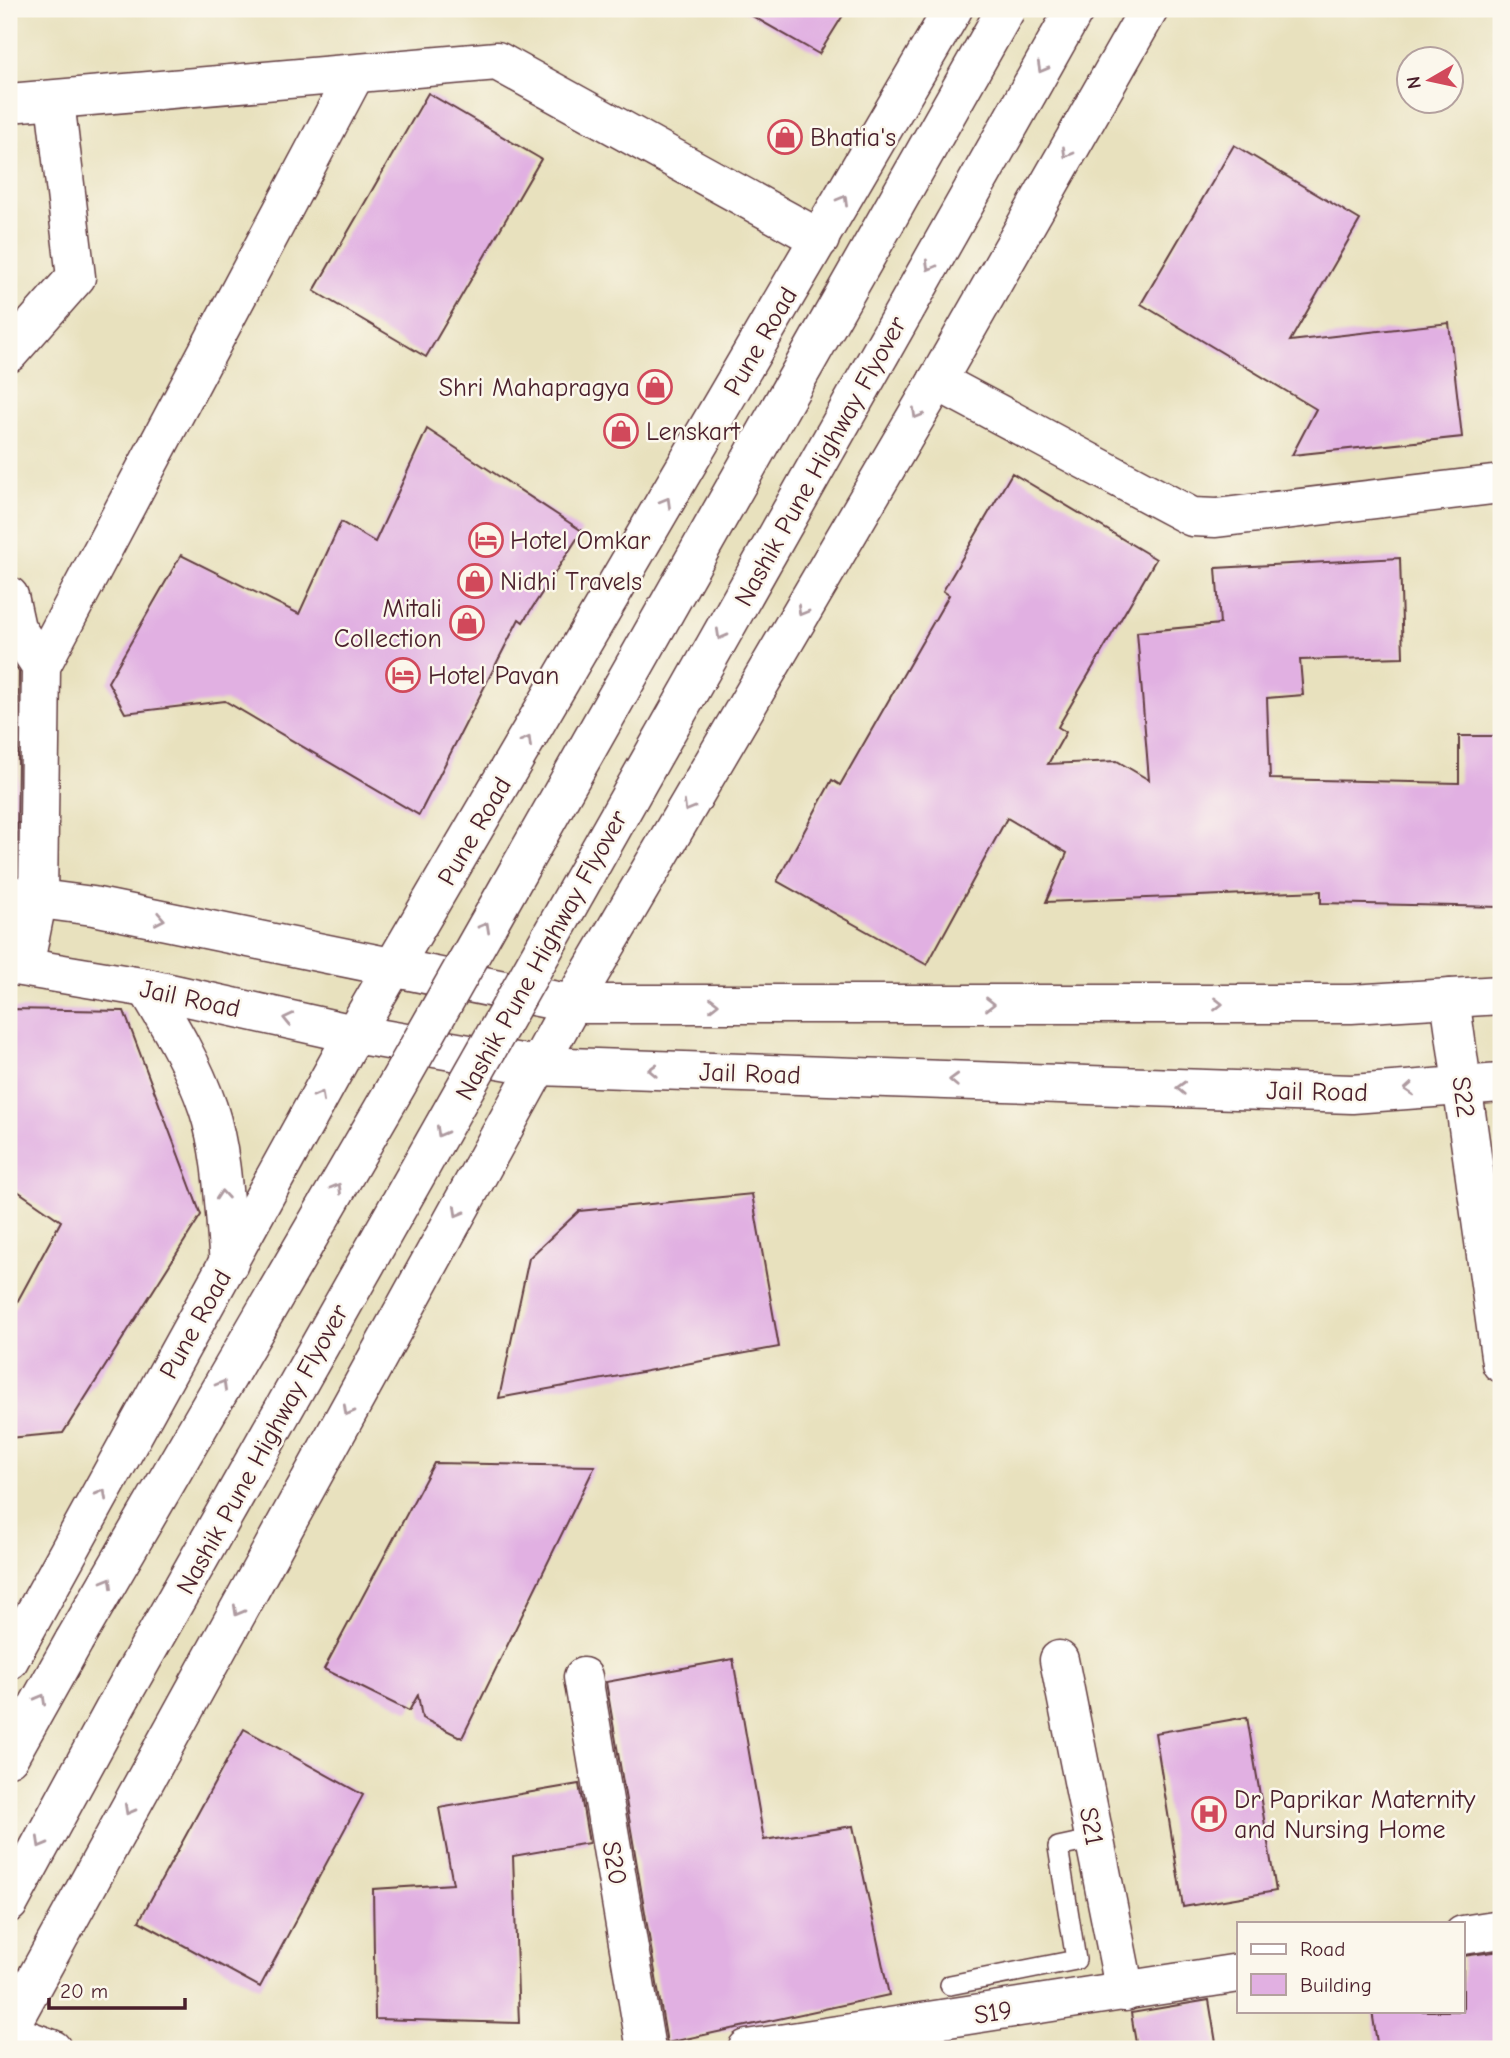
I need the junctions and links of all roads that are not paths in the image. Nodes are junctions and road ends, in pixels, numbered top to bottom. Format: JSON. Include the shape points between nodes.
{"nodes":[{"id":1,"x":953,"y":9,"type":"edge"},
{"id":2,"x":1006,"y":9,"type":"edge"},
{"id":3,"x":1075,"y":9,"type":"edge"},
{"id":4,"x":1149,"y":9,"type":"edge"},
{"id":5,"x":355,"y":74,"type":"junction"},
{"id":6,"x":55,"y":101,"type":"junction"},
{"id":7,"x":9,"y":103,"type":"edge"},
{"id":8,"x":820,"y":239,"type":"junction"},
{"id":9,"x":9,"y":353,"type":"edge"},
{"id":10,"x":937,"y":381,"type":"junction"},
{"id":11,"x":1501,"y":484,"type":"edge"},
{"id":12,"x":9,"y":596,"type":"edge"},
{"id":13,"x":41,"y":666,"type":"junction"},
{"id":14,"x":23,"y":896,"type":"edge"},
{"id":15,"x":16,"y":966,"type":"edge"},
{"id":16,"x":393,"y":969,"type":"junction"},
{"id":17,"x":147,"y":988,"type":"junction"},
{"id":18,"x":1501,"y":995,"type":"edge"},
{"id":19,"x":1450,"y":998,"type":"junction"},
{"id":20,"x":572,"y":1004,"type":"junction"},
{"id":21,"x":354,"y":1034,"type":"junction"},
{"id":22,"x":538,"y":1066,"type":"junction"},
{"id":23,"x":1501,"y":1083,"type":"edge"},
{"id":24,"x":1462,"y":1086,"type":"junction"},
{"id":25,"x":229,"y":1263,"type":"junction"},
{"id":26,"x":1501,"y":1363,"type":"edge"},
{"id":27,"x":9,"y":1660,"type":"edge"},
{"id":28,"x":1059,"y":1660,"type":"dead end"},
{"id":29,"x":583,"y":1677,"type":"dead end"},
{"id":30,"x":9,"y":1757,"type":"edge"},
{"id":31,"x":1095,"y":1839,"type":"junction"},
{"id":32,"x":9,"y":1903,"type":"edge"},
{"id":33,"x":1501,"y":1928,"type":"edge"},
{"id":34,"x":1464,"y":1935,"type":"edge"},
{"id":35,"x":1237,"y":1973,"type":"edge"},
{"id":36,"x":950,"y":1985,"type":"dead end"},
{"id":37,"x":1125,"y":1992,"type":"junction"},
{"id":38,"x":9,"y":2030,"type":"edge"},
{"id":39,"x":52,"y":2049,"type":"edge"},
{"id":40,"x":646,"y":2049,"type":"edge"},
{"id":41,"x":747,"y":2049,"type":"edge"}],
"edges":[{"from":8,"to":1,"type":"main road","name":"Pune Road","one_way":true},
{"from":30,"to":2,"type":"main road","one_way":true,"bridge":true,"via":[[397,1085]]},
{"from":3,"to":32,"type":"main road","name":"Nashik Pune Highway Flyover","one_way":true,"bridge":true},
{"from":4,"to":10,"type":"main road","one_way":true},
{"from":5,"to":6,"type":"main road"},
{"from":5,"to":8,"type":"main road","via":[[496,61]]},
{"from":5,"to":13,"type":"main road"},
{"from":6,"to":7,"type":"main road"},
{"from":6,"to":9,"type":"main road","via":[[76,277]]},
{"from":16,"to":8,"type":"main road","name":"Pune Road","one_way":true},
{"from":10,"to":11,"type":"main road","via":[[1192,517],[1216,518]]},
{"from":10,"to":20,"type":"main road","one_way":true},
{"from":12,"to":13,"type":"main road","via":[[16,628]]},
{"from":13,"to":14,"type":"main road"},
{"from":14,"to":15,"type":"main road"},
{"from":14,"to":16,"type":"main road","one_way":true,"via":[[93,906]]},
{"from":15,"to":17,"type":"main road","name":"Jail Road"},
{"from":16,"to":20,"type":"main road"},
{"from":16,"to":21,"type":"main road","name":"Pune Road"},
{"from":21,"to":17,"type":"main road","name":"Jail Road","one_way":true},
{"from":25,"to":17,"type":"main road","one_way":true,"via":[[218,1154],[208,1109],[180,1045]]},
{"from":18,"to":19,"type":"main road"},
{"from":20,"to":19,"type":"main road","one_way":true,"via":[[1351,1004]]},
{"from":19,"to":24,"type":"main road","name":"S22"},
{"from":20,"to":22,"type":"main road"},
{"from":21,"to":22,"type":"main road","name":"Jail Road"},
{"from":25,"to":21,"type":"main road","name":"Pune Road","one_way":true},
{"from":24,"to":22,"type":"main road","name":"Jail Road","one_way":true,"via":[[1352,1094]]},
{"from":22,"to":38,"type":"main road","one_way":true},
{"from":23,"to":24,"type":"main road","name":"Jail Road"},
{"from":24,"to":26,"type":"main road","name":"S22"},
{"from":27,"to":25,"type":"main road","name":"Pune Road","one_way":true},
{"from":28,"to":31,"type":"main road","name":"S21"},
{"from":29,"to":40,"type":"main road","name":"S20"},
{"from":31,"to":36,"type":"lane","via":[[1058,1847],[1076,1960]]},
{"from":31,"to":37,"type":"main road","name":"S21"},
{"from":33,"to":34,"type":"main road"},
{"from":35,"to":37,"type":"main road","name":"S19"},
{"from":37,"to":41,"type":"main road","name":"S19"},
{"from":38,"to":39,"type":"main road"}]}
